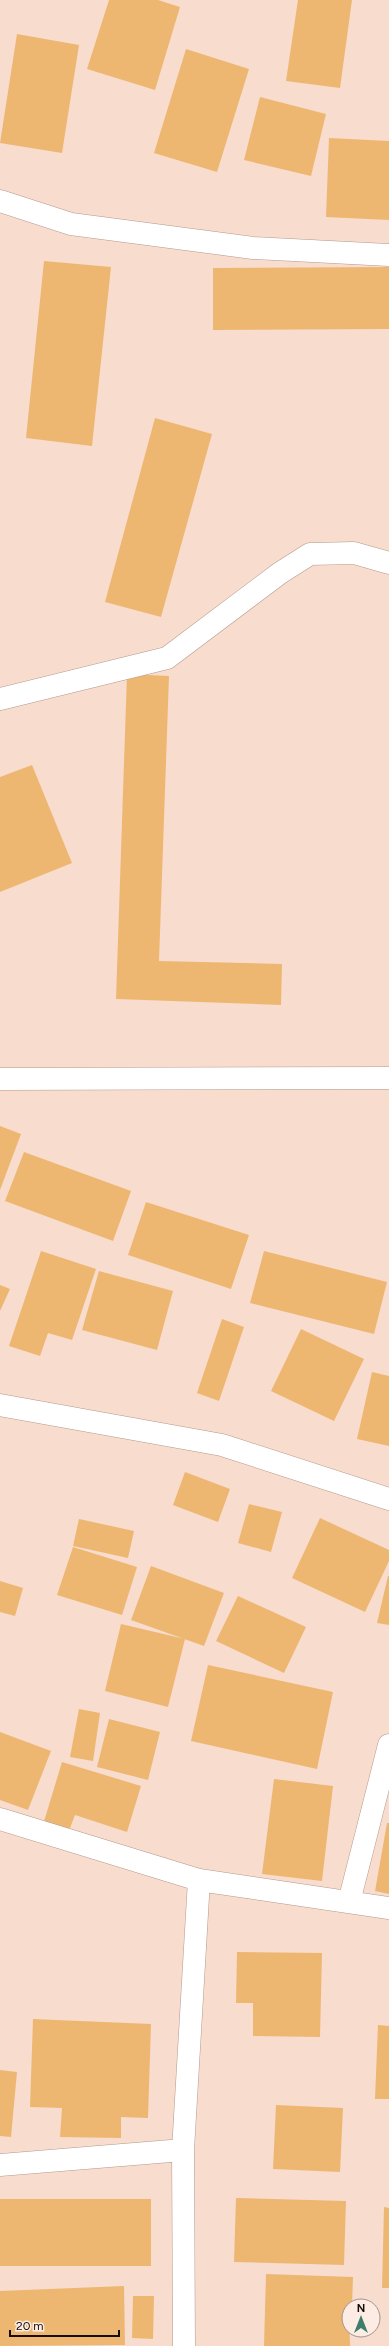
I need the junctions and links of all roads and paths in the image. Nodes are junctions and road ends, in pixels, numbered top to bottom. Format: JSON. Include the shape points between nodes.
{"nodes":[{"id":1,"x":0,"y":201,"type":"edge"},
{"id":2,"x":389,"y":255,"type":"edge"},
{"id":3,"x":389,"y":563,"type":"edge"},
{"id":4,"x":0,"y":699,"type":"edge"},
{"id":5,"x":389,"y":1078,"type":"edge"},
{"id":6,"x":0,"y":1079,"type":"edge"},
{"id":7,"x":0,"y":1405,"type":"edge"},
{"id":8,"x":389,"y":1499,"type":"edge"},
{"id":9,"x":389,"y":1745,"type":"edge"},
{"id":10,"x":0,"y":1819,"type":"edge"},
{"id":11,"x":199,"y":1880,"type":"junction"},
{"id":12,"x":349,"y":1902,"type":"junction"},
{"id":13,"x":389,"y":1908,"type":"edge"},
{"id":14,"x":183,"y":2150,"type":"junction"},
{"id":15,"x":0,"y":2165,"type":"edge"},
{"id":16,"x":184,"y":2346,"type":"edge"}],
"edges":[{"from":1,"to":2,"type":"street","via":[[71,224],[253,248]]},
{"from":3,"to":4,"type":"street","via":[[354,552],[310,554],[280,573],[167,658]]},
{"from":5,"to":6,"type":"street"},
{"from":7,"to":8,"type":"street","via":[[222,1445]]},
{"from":9,"to":12,"type":"street"},
{"from":10,"to":11,"type":"street"},
{"from":11,"to":12,"type":"street"},
{"from":11,"to":14,"type":"street"},
{"from":12,"to":13,"type":"street"},
{"from":14,"to":15,"type":"street"},
{"from":14,"to":16,"type":"street"}]}
